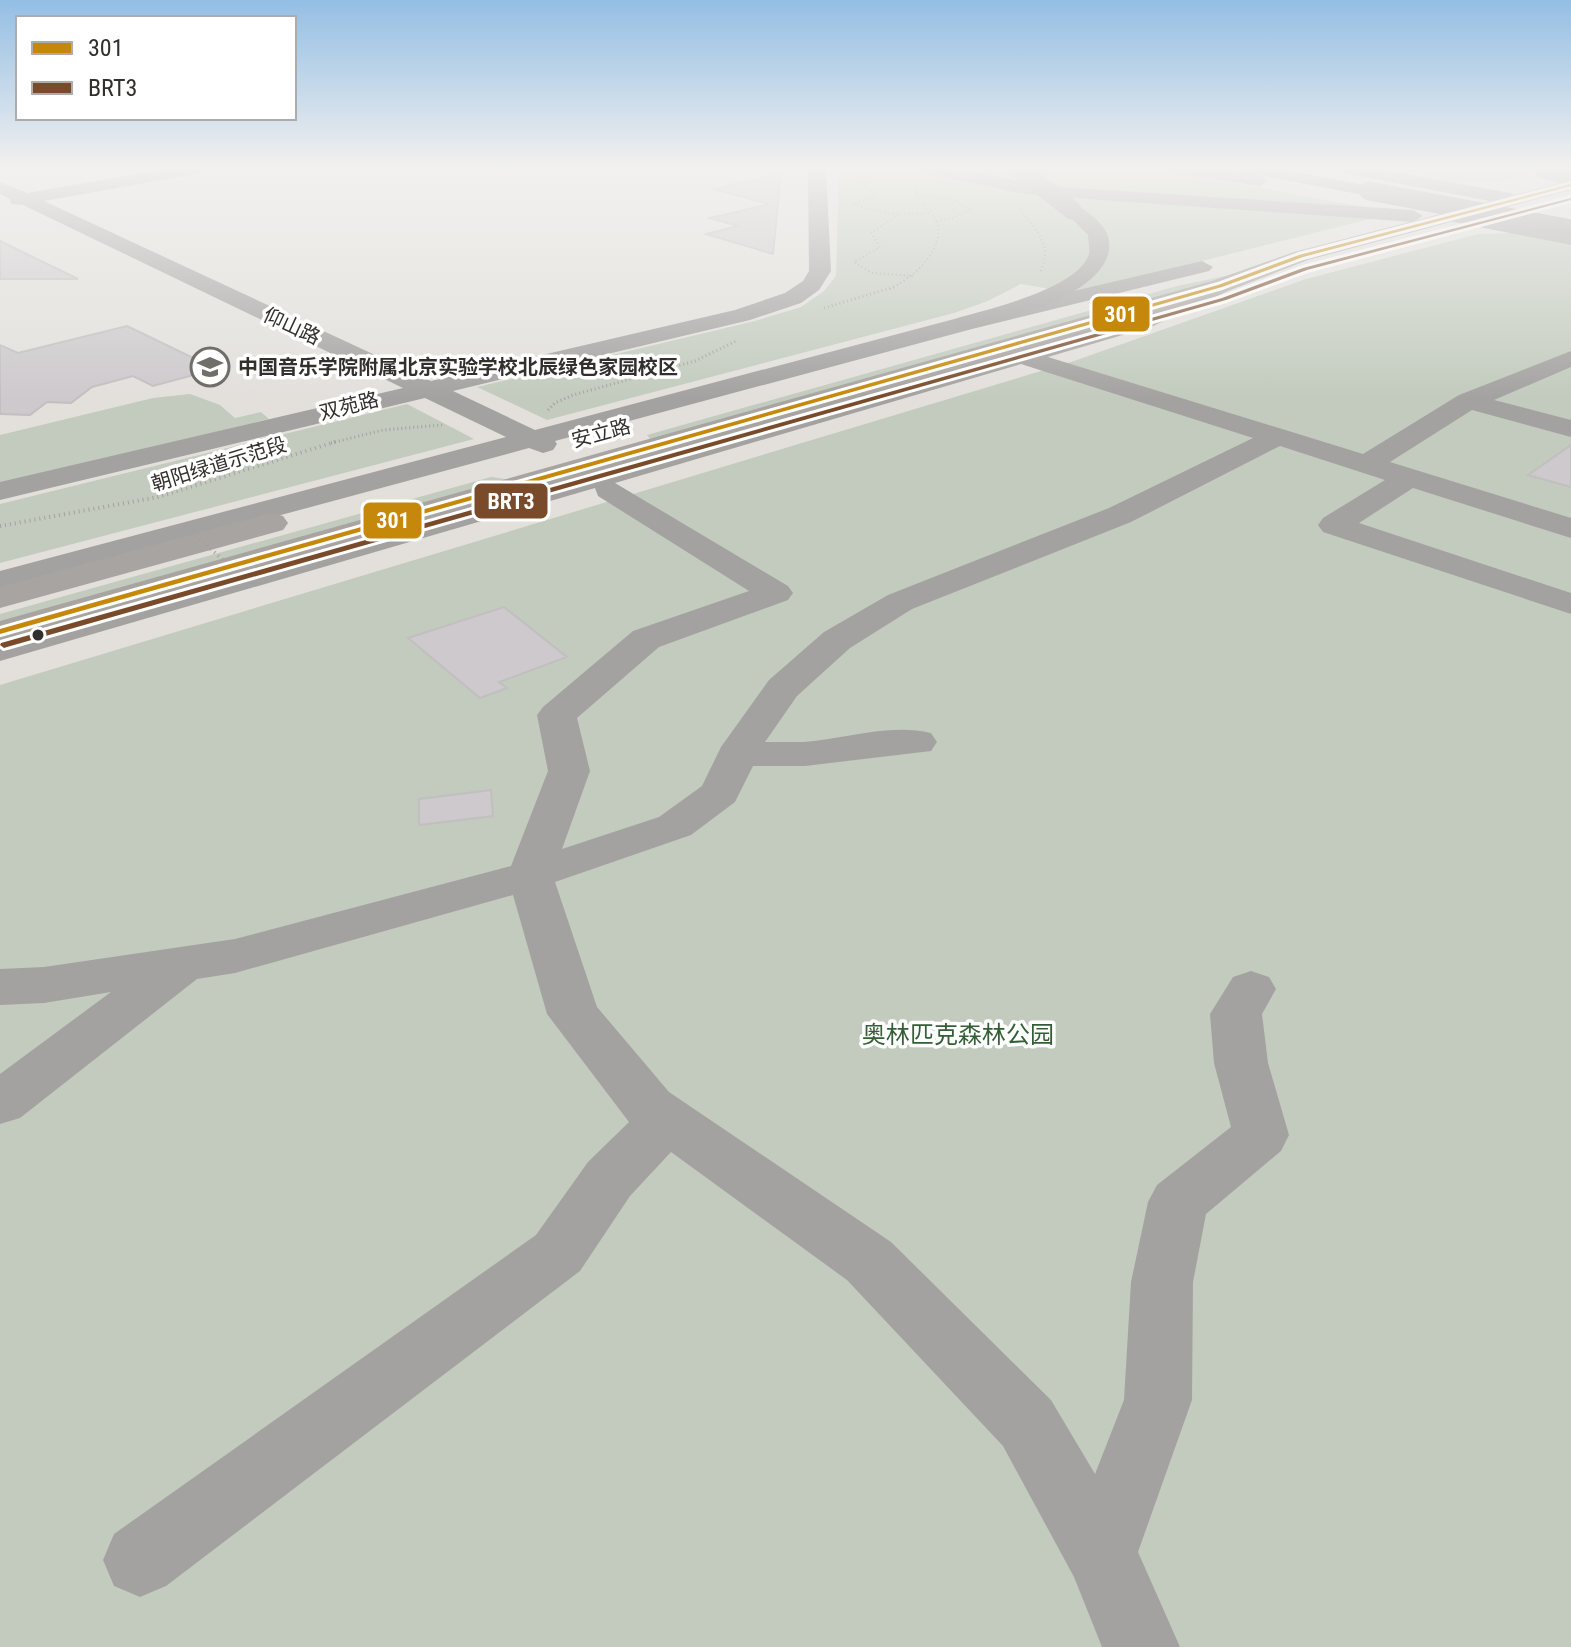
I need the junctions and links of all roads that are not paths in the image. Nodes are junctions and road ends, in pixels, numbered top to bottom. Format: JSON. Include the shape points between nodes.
{"nodes":[{"id":1,"x":109,"y":245,"type":"edge"},
{"id":2,"x":819,"y":245,"type":"edge"},
{"id":3,"x":1100,"y":245,"type":"edge"},
{"id":4,"x":1308,"y":245,"type":"edge"},
{"id":5,"x":1345,"y":245,"type":"edge"},
{"id":6,"x":1218,"y":269,"type":"junction"},
{"id":7,"x":966,"y":323,"type":"junction"},
{"id":8,"x":1023,"y":357,"type":"junction"},
{"id":9,"x":1571,"y":358,"type":"edge"},
{"id":10,"x":1531,"y":375,"type":"junction"},
{"id":11,"x":1571,"y":378,"type":"edge"},
{"id":12,"x":424,"y":388,"type":"junction"},
{"id":13,"x":1468,"y":401,"type":"junction"},
{"id":14,"x":1571,"y":429,"type":"edge"},
{"id":15,"x":1278,"y":436,"type":"junction"},
{"id":16,"x":540,"y":443,"type":"junction"},
{"id":17,"x":1366,"y":464,"type":"junction"},
{"id":18,"x":1410,"y":477,"type":"junction"},
{"id":19,"x":608,"y":478,"type":"junction"},
{"id":20,"x":0,"y":491,"type":"edge"},
{"id":21,"x":1571,"y":528,"type":"edge"},
{"id":22,"x":0,"y":581,"type":"edge"},
{"id":23,"x":0,"y":598,"type":"edge"},
{"id":24,"x":1571,"y":604,"type":"edge"},
{"id":25,"x":0,"y":632,"type":"edge"},
{"id":26,"x":0,"y":650,"type":"edge"},
{"id":27,"x":917,"y":742,"type":"dead end"},
{"id":28,"x":738,"y":754,"type":"junction"},
{"id":29,"x":530,"y":875,"type":"junction"},
{"id":30,"x":184,"y":964,"type":"junction"},
{"id":31,"x":0,"y":987,"type":"edge"},
{"id":32,"x":1251,"y":989,"type":"dead end"},
{"id":33,"x":0,"y":1103,"type":"edge"},
{"id":34,"x":666,"y":1120,"type":"junction"},
{"id":35,"x":1101,"y":1553,"type":"junction"},
{"id":36,"x":140,"y":1560,"type":"dead end"},
{"id":37,"x":1141,"y":1647,"type":"edge"}],
"edges":[{"from":1,"to":12,"type":"street","name":"仰山路"},
{"from":2,"to":12,"type":"street","name":"双苑路","via":[[820,271],[793,298],[742,315]]},
{"from":3,"to":7,"type":"highway","bridge":true,"via":[[1094,265],[1047,298]]},
{"from":4,"to":6,"type":"main road","name":"安立路"},
{"from":5,"to":6,"type":"main road","name":"安立路"},
{"from":6,"to":7,"type":"street","name":"安立路"},
{"from":6,"to":8,"type":"street","name":"安立路","via":[[1145,321]]},
{"from":6,"to":16,"type":"main road","name":"安立路"},
{"from":6,"to":19,"type":"main road","name":"安立路"},
{"from":7,"to":16,"type":"street","name":"安立路"},
{"from":8,"to":15,"type":"street"},
{"from":8,"to":19,"type":"street","name":"安立路"},
{"from":9,"to":10,"type":"street"},
{"from":10,"to":11,"type":"street"},
{"from":10,"to":13,"type":"street"},
{"from":12,"to":16,"type":"street","name":"仰山路"},
{"from":12,"to":20,"type":"street","name":"双苑路"},
{"from":13,"to":14,"type":"street"},
{"from":13,"to":17,"type":"street"},
{"from":15,"to":17,"type":"street"},
{"from":15,"to":28,"type":"street","via":[[1120,515],[900,602],[837,640],[783,688]]},
{"from":16,"to":19,"type":"street","name":"仰山路"},
{"from":16,"to":22,"type":"street","name":"安立路"},
{"from":16,"to":23,"type":"main road","name":"安立路"},
{"from":17,"to":18,"type":"street"},
{"from":18,"to":21,"type":"street"},
{"from":18,"to":24,"type":"street","via":[[1334,525]]},
{"from":19,"to":25,"type":"main road","name":"安立路"},
{"from":19,"to":26,"type":"street","name":"安立路"},
{"from":19,"to":29,"type":"street","name":"仰山路","via":[[776,593],[646,639],[557,715],[569,771]]},
{"from":27,"to":28,"type":"street","via":[[805,754]]},
{"from":28,"to":29,"type":"street","via":[[720,793],[675,826]]},
{"from":29,"to":30,"type":"street","via":[[249,952]]},
{"from":29,"to":34,"type":"street","via":[[573,1014],[649,1107]]},
{"from":30,"to":31,"type":"street"},
{"from":30,"to":33,"type":"street"},
{"from":32,"to":35,"type":"street","via":[[1236,1014],[1241,1063],[1261,1135],[1178,1202],[1162,1282],[1158,1400]]},
{"from":34,"to":35,"type":"street","via":[[869,1261],[1027,1423]]},
{"from":34,"to":36,"type":"street","via":[[609,1179],[558,1253]]},
{"from":35,"to":37,"type":"street"}]}
